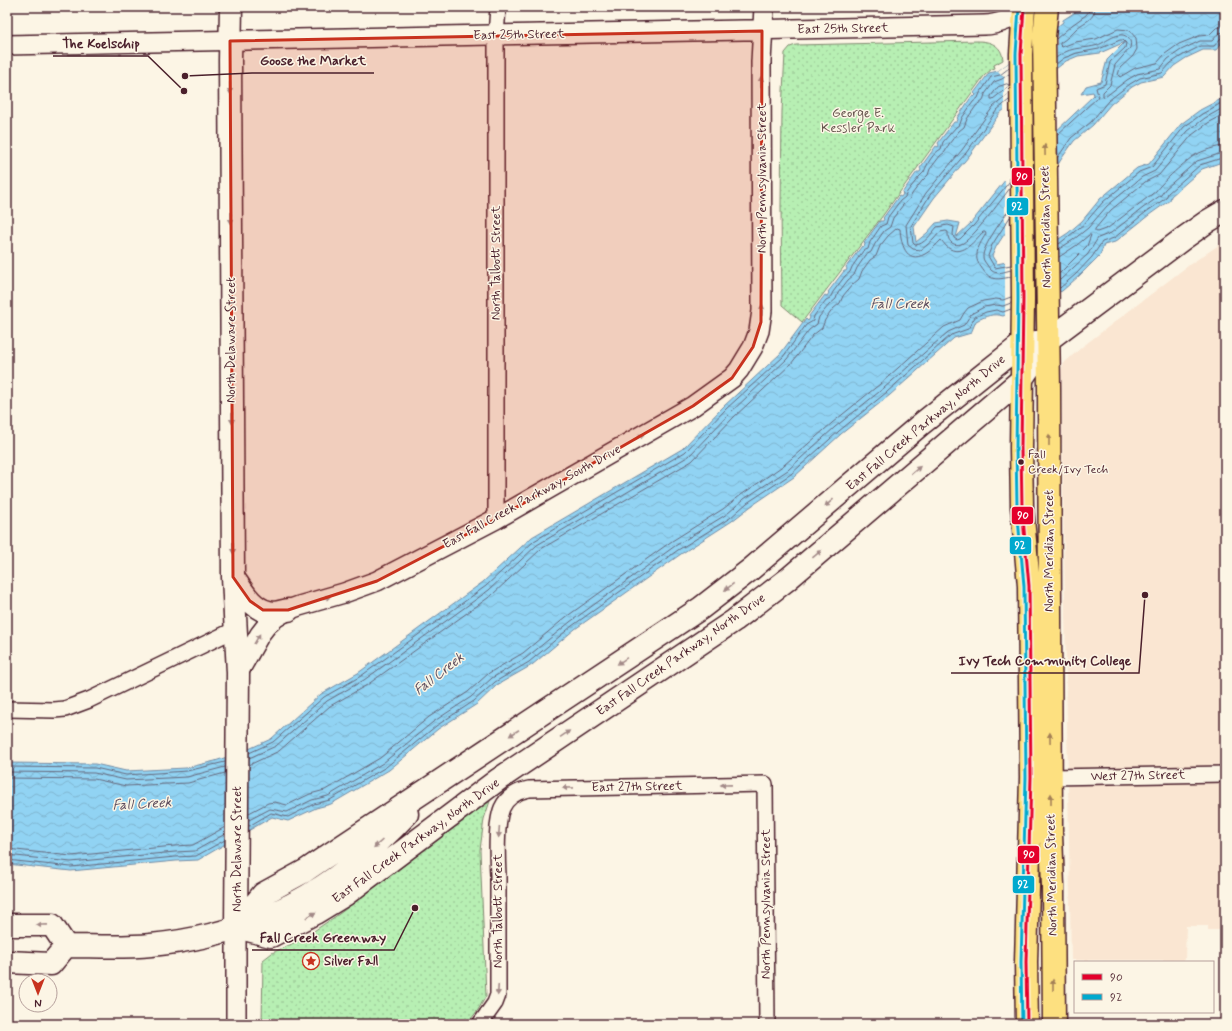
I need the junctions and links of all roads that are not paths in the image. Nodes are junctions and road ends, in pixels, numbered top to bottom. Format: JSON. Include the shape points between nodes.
{"nodes":[{"id":1,"x":232,"y":7,"type":"edge"},
{"id":2,"x":498,"y":7,"type":"edge"},
{"id":3,"x":764,"y":7,"type":"edge"},
{"id":4,"x":1047,"y":7,"type":"edge"},
{"id":5,"x":1025,"y":8,"type":"edge"},
{"id":6,"x":762,"y":31,"type":"junction"},
{"id":7,"x":496,"y":36,"type":"junction"},
{"id":8,"x":230,"y":41,"type":"junction"},
{"id":9,"x":7,"y":45,"type":"edge"},
{"id":10,"x":1225,"y":211,"type":"edge"},
{"id":11,"x":1048,"y":340,"type":"junction"},
{"id":12,"x":1022,"y":344,"type":"junction"},
{"id":13,"x":753,"y":347,"type":"joint"},
{"id":14,"x":1021,"y":380,"type":"junction"},
{"id":15,"x":496,"y":519,"type":"junction"},
{"id":16,"x":233,"y":577,"type":"junction"},
{"id":17,"x":288,"y":610,"type":"junction"},
{"id":18,"x":236,"y":629,"type":"junction"},
{"id":19,"x":237,"y":680,"type":"junction"},
{"id":20,"x":7,"y":709,"type":"edge"},
{"id":21,"x":1225,"y":774,"type":"edge"},
{"id":22,"x":1051,"y":777,"type":"junction"},
{"id":23,"x":765,"y":784,"type":"joint"},
{"id":24,"x":511,"y":797,"type":"joint"},
{"id":25,"x":7,"y":926,"type":"edge"},
{"id":26,"x":236,"y":927,"type":"junction"},
{"id":27,"x":66,"y":946,"type":"junction"},
{"id":28,"x":7,"y":962,"type":"edge"},
{"id":29,"x":236,"y":1024,"type":"edge"},
{"id":30,"x":480,"y":1024,"type":"edge"},
{"id":31,"x":767,"y":1024,"type":"edge"},
{"id":32,"x":1026,"y":1024,"type":"edge"},
{"id":33,"x":1054,"y":1024,"type":"edge"}],
"edges":[{"from":1,"to":8,"type":"main road","name":"North Delaware Street"},
{"from":2,"to":7,"type":"street","name":"North Talbott Street"},
{"from":3,"to":6,"type":"street","name":"North Pennsylvania Street"},
{"from":11,"to":4,"type":"main road","name":"North Meridian Street","one_way":true,"via":[[1044,37]]},
{"from":5,"to":6,"type":"street","name":"East 25th Street","via":[[994,25]]},
{"from":5,"to":12,"type":"main road","name":"North Meridian Street","via":[[1021,54]]},
{"from":6,"to":7,"type":"street","name":"East 25th Street"},
{"from":13,"to":6,"type":"street","name":"North Pennsylvania Street","one_way":true,"via":[[762,311]]},
{"from":7,"to":8,"type":"street","name":"East 25th Street"},
{"from":7,"to":15,"type":"street","name":"North Talbott Street"},
{"from":8,"to":9,"type":"street","name":"East 25th Street"},
{"from":8,"to":16,"type":"main road","name":"North Delaware Street","one_way":true},
{"from":10,"to":11,"type":"main road","via":[[1178,242]]},
{"from":11,"to":12,"type":"main road","name":"East Fall Creek Parkway, North Drive"},
{"from":11,"to":14,"type":"main road","name":"East Fall Creek Parkway, North Drive"},
{"from":22,"to":11,"type":"main road","name":"North Meridian Street","one_way":true},
{"from":12,"to":14,"type":"main road","name":"North Meridian Street"},
{"from":12,"to":26,"type":"main road","name":"East Fall Creek Parkway, North Drive","one_way":true,"via":[[920,425],[777,548],[701,608],[311,867],[263,894]]},
{"from":15,"to":13,"type":"street","name":"East Fall Creek Parkway, South Drive","one_way":true,"via":[[693,406],[732,378]]},
{"from":26,"to":14,"type":"main road","name":"East Fall Creek Parkway, North Drive","one_way":true,"via":[[271,936],[346,894],[499,779],[736,620],[788,579]]},
{"from":14,"to":32,"type":"main road","name":"North Meridian Street","via":[[1022,507],[1029,586],[1030,770]]},
{"from":17,"to":15,"type":"street","name":"East Fall Creek Parkway, South Drive","one_way":true,"via":[[377,581]]},
{"from":16,"to":17,"type":"main road","via":[[250,601],[263,610]]},
{"from":16,"to":18,"type":"main road","name":"North Delaware Street"},
{"from":19,"to":17,"type":"street","name":"North Delaware Street","one_way":true,"via":[[260,634],[267,625]]},
{"from":18,"to":19,"type":"main road","name":"North Delaware Street"},
{"from":18,"to":20,"type":"street","via":[[76,705],[54,710]]},
{"from":19,"to":26,"type":"main road","name":"North Delaware Street"},
{"from":21,"to":22,"type":"street","name":"West 27th Street"},
{"from":33,"to":22,"type":"main road","name":"North Meridian Street","one_way":true},
{"from":23,"to":24,"type":"street","name":"East 27th Street","one_way":true,"via":[[529,789]]},
{"from":23,"to":31,"type":"street","name":"North Pennsylvania Street"},
{"from":24,"to":30,"type":"street","name":"North Talbott Street","one_way":true,"via":[[504,804],[500,816],[497,850],[498,995]]},
{"from":27,"to":25,"type":"main road","one_way":true,"via":[[52,925]]},
{"from":26,"to":27,"type":"main road","via":[[198,938],[152,945]]},
{"from":26,"to":29,"type":"street","name":"North Delaware Street"},
{"from":27,"to":28,"type":"main road","via":[[51,964]]}]}
